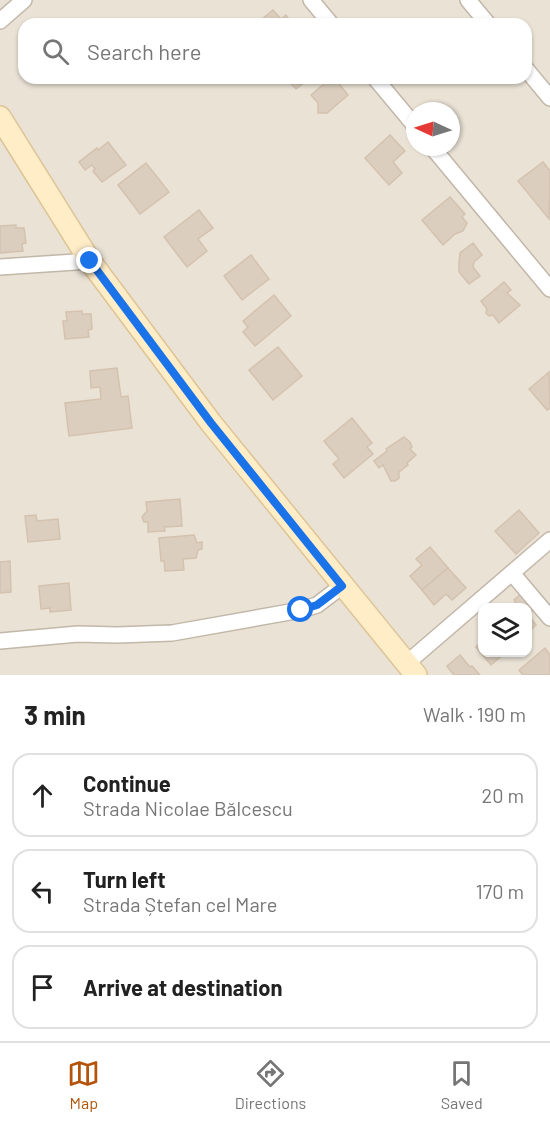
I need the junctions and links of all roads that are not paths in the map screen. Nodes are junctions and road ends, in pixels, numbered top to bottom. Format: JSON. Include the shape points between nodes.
{"nodes":[{"id":1,"x":24,"y":0,"type":"edge"},
{"id":2,"x":311,"y":0,"type":"edge"},
{"id":3,"x":468,"y":0,"type":"edge"},
{"id":4,"x":326,"y":18,"type":"edge"},
{"id":5,"x":483,"y":18,"type":"edge"},
{"id":6,"x":0,"y":21,"type":"edge"},
{"id":7,"x":532,"y":76,"type":"edge"},
{"id":8,"x":380,"y":84,"type":"edge"},
{"id":9,"x":550,"y":98,"type":"edge"},
{"id":10,"x":406,"y":115,"type":"edge"},
{"id":11,"x":0,"y":117,"type":"edge"},
{"id":12,"x":439,"y":156,"type":"edge"},
{"id":13,"x":90,"y":261,"type":"junction"},
{"id":14,"x":0,"y":267,"type":"edge"},
{"id":15,"x":550,"y":289,"type":"edge"},
{"id":16,"x":550,"y":540,"type":"edge"},
{"id":17,"x":512,"y":573,"type":"junction"},
{"id":18,"x":342,"y":586,"type":"junction"},
{"id":19,"x":550,"y":618,"type":"edge"},
{"id":20,"x":0,"y":641,"type":"edge"},
{"id":21,"x":411,"y":669,"type":"edge"}],
"edges":[{"from":1,"to":6,"type":"street"},
{"from":2,"to":4,"type":"street"},
{"from":3,"to":5,"type":"street"},
{"from":7,"to":9,"type":"street"},
{"from":8,"to":10,"type":"street"},
{"from":11,"to":13,"type":"street"},
{"from":12,"to":15,"type":"street"},
{"from":13,"to":14,"type":"street"},
{"from":13,"to":18,"type":"street","via":[[211,423]]},
{"from":16,"to":17,"type":"street"},
{"from":17,"to":19,"type":"street"},
{"from":17,"to":21,"type":"street"},
{"from":18,"to":20,"type":"street","via":[[317,605],[301,610],[172,633],[78,634]]},
{"from":18,"to":21,"type":"street"}]}
